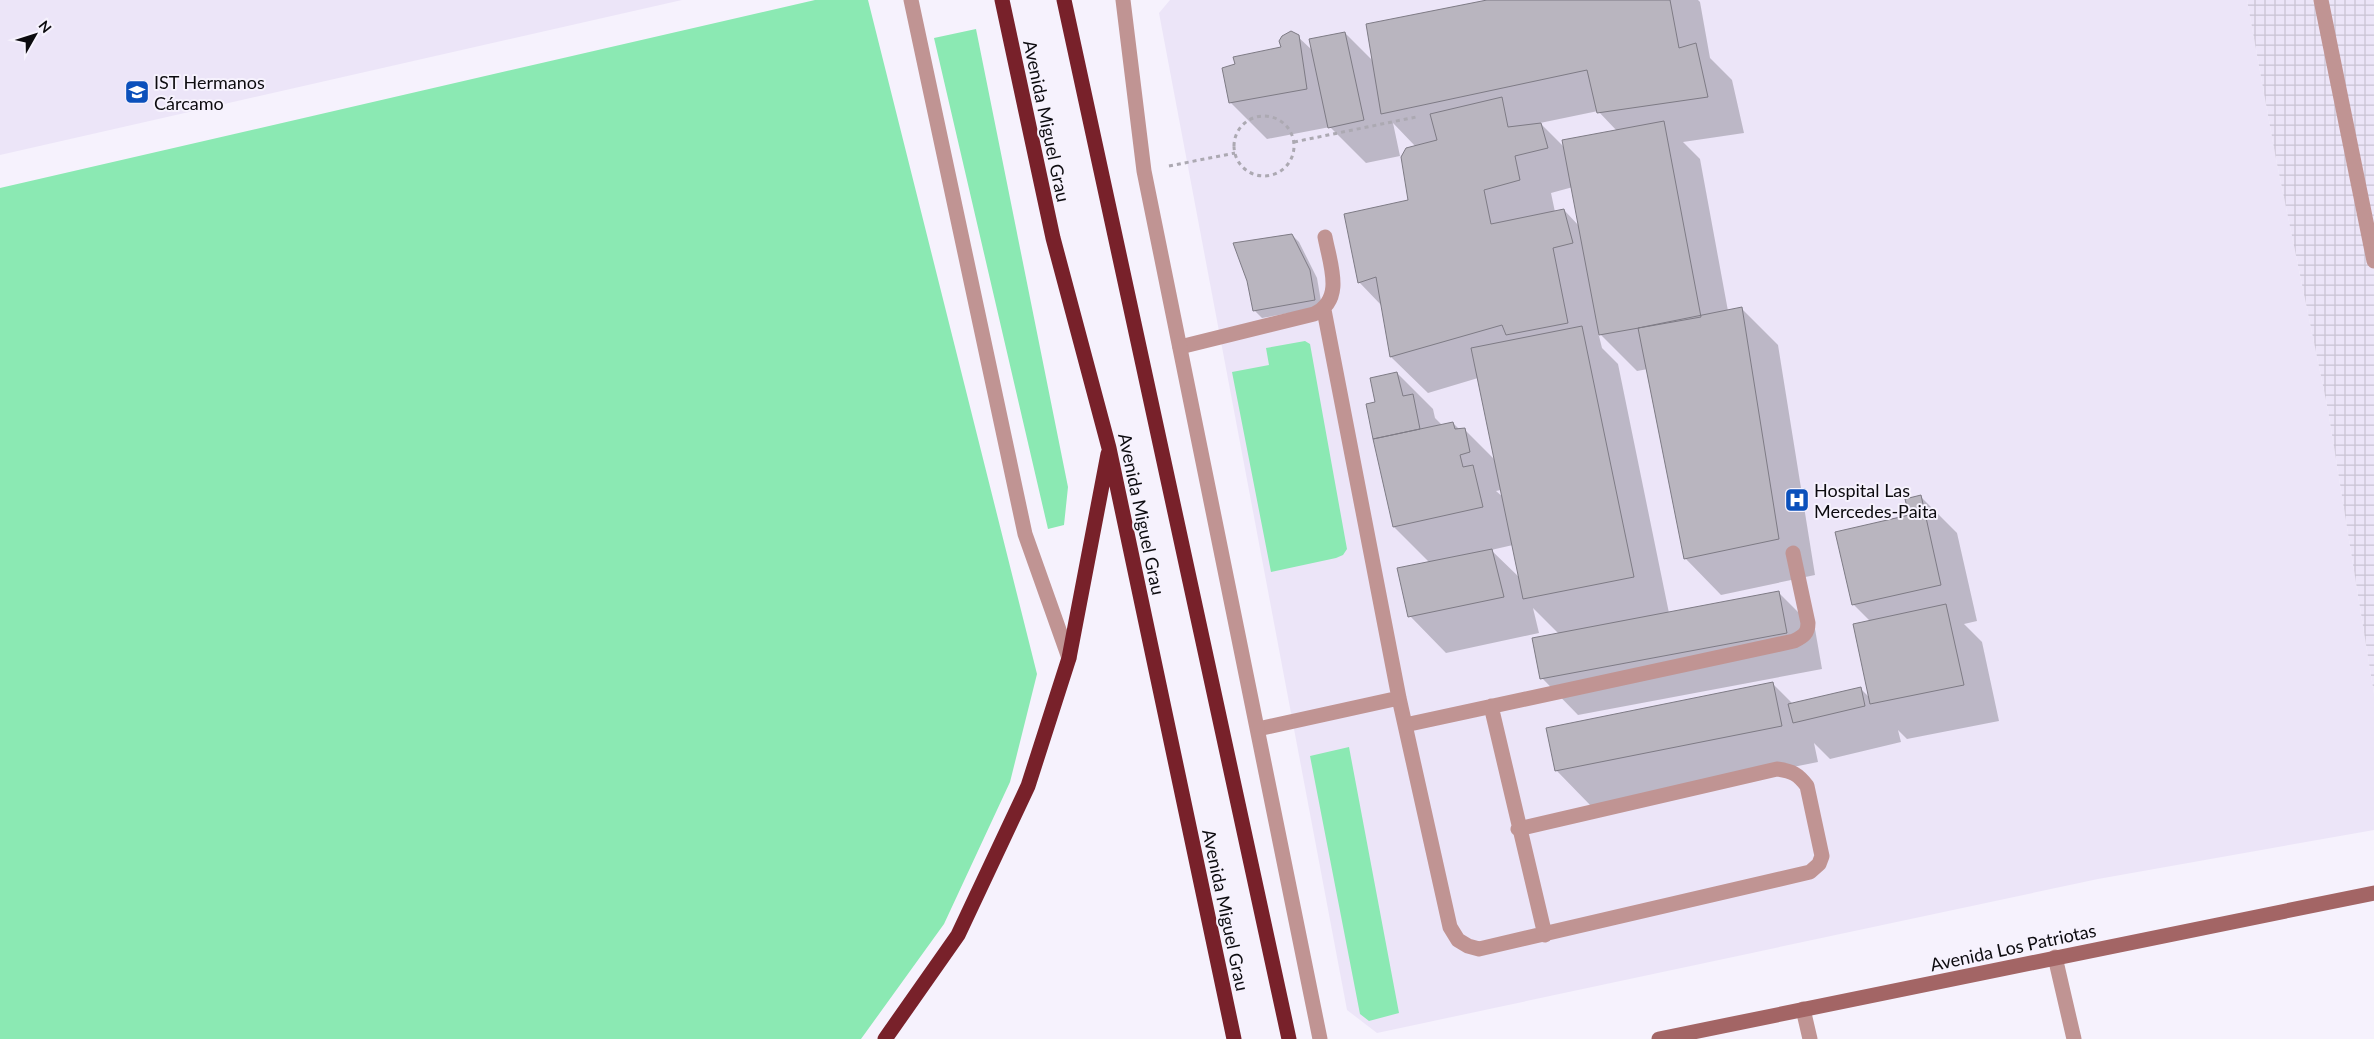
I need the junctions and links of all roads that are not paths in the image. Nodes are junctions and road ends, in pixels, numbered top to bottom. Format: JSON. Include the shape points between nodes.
{"nodes":[{"id":1,"x":911,"y":0,"type":"edge"},
{"id":2,"x":1002,"y":0,"type":"edge"},
{"id":3,"x":1064,"y":0,"type":"edge"},
{"id":4,"x":1123,"y":0,"type":"edge"},
{"id":5,"x":2321,"y":0,"type":"edge"},
{"id":6,"x":1325,"y":237,"type":"dead end"},
{"id":7,"x":2374,"y":261,"type":"edge"},
{"id":8,"x":1324,"y":310,"type":"junction"},
{"id":9,"x":1180,"y":347,"type":"junction"},
{"id":10,"x":1109,"y":448,"type":"junction"},
{"id":11,"x":1793,"y":553,"type":"dead end"},
{"id":12,"x":1069,"y":658,"type":"junction"},
{"id":13,"x":1399,"y":698,"type":"junction"},
{"id":14,"x":1491,"y":706,"type":"junction"},
{"id":15,"x":1405,"y":725,"type":"junction"},
{"id":16,"x":1258,"y":729,"type":"junction"},
{"id":17,"x":1518,"y":828,"type":"junction"},
{"id":18,"x":2374,"y":893,"type":"edge"},
{"id":19,"x":1545,"y":935,"type":"junction"},
{"id":20,"x":2055,"y":957,"type":"junction"},
{"id":21,"x":1803,"y":1010,"type":"junction"},
{"id":22,"x":885,"y":1039,"type":"edge"},
{"id":23,"x":1234,"y":1039,"type":"edge"},
{"id":24,"x":1289,"y":1039,"type":"edge"},
{"id":25,"x":1320,"y":1039,"type":"edge"},
{"id":26,"x":1659,"y":1039,"type":"edge"},
{"id":27,"x":1810,"y":1039,"type":"edge"},
{"id":28,"x":2074,"y":1039,"type":"edge"}],
"edges":[{"from":1,"to":12,"type":"street","via":[[1025,534]]},
{"from":2,"to":10,"type":"highway","name":"Avenida Miguel Grau","via":[[1053,238]]},
{"from":3,"to":24,"type":"highway","name":"Avenida Miguel Grau"},
{"from":4,"to":9,"type":"street","via":[[1144,171]]},
{"from":5,"to":7,"type":"street"},
{"from":6,"to":8,"type":"street","via":[[1333,279],[1330,302]]},
{"from":8,"to":9,"type":"street"},
{"from":8,"to":13,"type":"street"},
{"from":9,"to":16,"type":"street"},
{"from":10,"to":12,"type":"highway"},
{"from":10,"to":23,"type":"highway","name":"Avenida Miguel Grau"},
{"from":11,"to":14,"type":"street","via":[[1808,623],[1803,637]]},
{"from":12,"to":22,"type":"highway","via":[[1028,786],[958,935]]},
{"from":13,"to":15,"type":"street"},
{"from":13,"to":16,"type":"street"},
{"from":14,"to":15,"type":"street"},
{"from":14,"to":17,"type":"street"},
{"from":15,"to":19,"type":"street","via":[[1450,926],[1458,940],[1479,949]]},
{"from":16,"to":25,"type":"street"},
{"from":17,"to":19,"type":"street"},
{"from":17,"to":19,"type":"street","via":[[1776,769],[1792,771],[1807,786],[1822,856],[1810,872]]},
{"from":18,"to":20,"type":"street","name":"Avenida Los Patriotas"},
{"from":20,"to":21,"type":"street","name":"Avenida Los Patriotas"},
{"from":20,"to":28,"type":"street"},
{"from":21,"to":26,"type":"street","name":"Avenida Los Patriotas"},
{"from":21,"to":27,"type":"street"}]}
